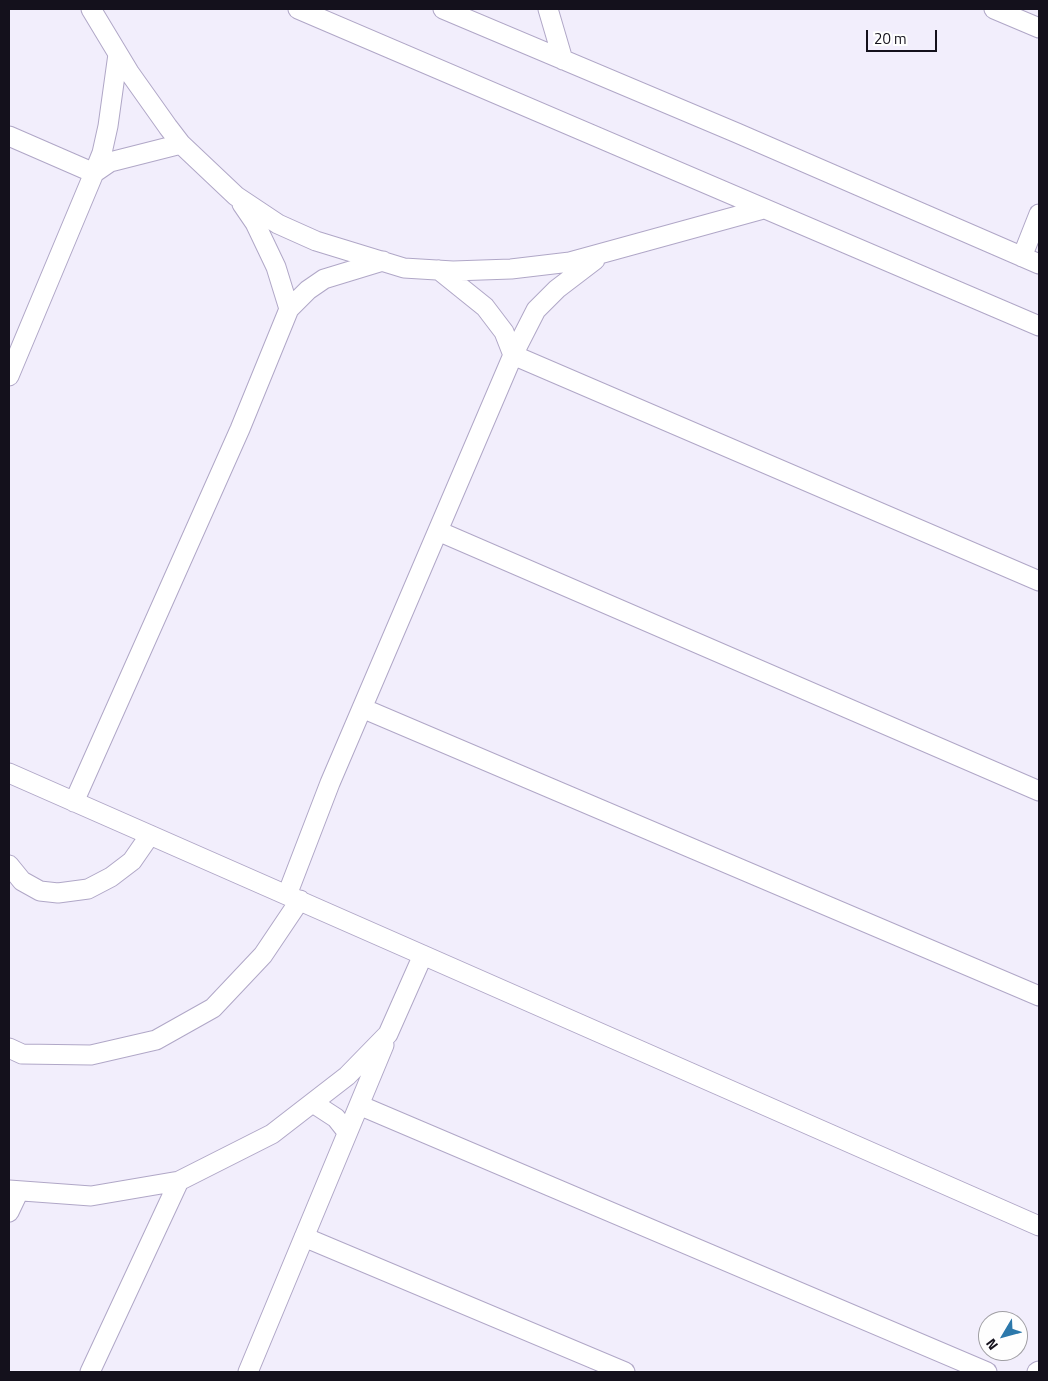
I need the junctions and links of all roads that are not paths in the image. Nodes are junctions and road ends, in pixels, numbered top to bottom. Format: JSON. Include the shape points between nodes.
{"nodes":[{"id":1,"x":91,"y":9,"type":"edge"},
{"id":2,"x":298,"y":9,"type":"edge"},
{"id":3,"x":443,"y":9,"type":"edge"},
{"id":4,"x":548,"y":9,"type":"edge"},
{"id":5,"x":994,"y":9,"type":"edge"},
{"id":6,"x":1039,"y":28,"type":"edge"},
{"id":7,"x":118,"y":54,"type":"junction"},
{"id":8,"x":563,"y":60,"type":"junction"},
{"id":9,"x":9,"y":136,"type":"edge"},
{"id":10,"x":181,"y":144,"type":"junction"},
{"id":11,"x":94,"y":173,"type":"junction"},
{"id":12,"x":236,"y":196,"type":"junction"},
{"id":13,"x":763,"y":209,"type":"junction"},
{"id":14,"x":1039,"y":214,"type":"edge"},
{"id":15,"x":611,"y":251,"type":"junction"},
{"id":16,"x":1022,"y":257,"type":"junction"},
{"id":17,"x":383,"y":261,"type":"junction"},
{"id":18,"x":1039,"y":264,"type":"edge"},
{"id":19,"x":439,"y":270,"type":"junction"},
{"id":20,"x":289,"y":309,"type":"junction"},
{"id":21,"x":1039,"y":326,"type":"edge"},
{"id":22,"x":513,"y":355,"type":"junction"},
{"id":23,"x":9,"y":376,"type":"edge"},
{"id":24,"x":438,"y":531,"type":"junction"},
{"id":25,"x":1039,"y":581,"type":"edge"},
{"id":26,"x":362,"y":708,"type":"junction"},
{"id":27,"x":9,"y":773,"type":"edge"},
{"id":28,"x":1039,"y":791,"type":"edge"},
{"id":29,"x":74,"y":802,"type":"junction"},
{"id":30,"x":150,"y":835,"type":"junction"},
{"id":31,"x":9,"y":865,"type":"edge"},
{"id":32,"x":293,"y":898,"type":"junction"},
{"id":33,"x":423,"y":955,"type":"junction"},
{"id":34,"x":1039,"y":996,"type":"edge"},
{"id":35,"x":388,"y":1034,"type":"junction"},
{"id":36,"x":9,"y":1048,"type":"edge"},
{"id":37,"x":312,"y":1103,"type":"junction"},
{"id":38,"x":358,"y":1105,"type":"junction"},
{"id":39,"x":347,"y":1132,"type":"junction"},
{"id":40,"x":179,"y":1181,"type":"junction"},
{"id":41,"x":14,"y":1190,"type":"edge"},
{"id":42,"x":9,"y":1212,"type":"edge"},
{"id":43,"x":1039,"y":1226,"type":"edge"},
{"id":44,"x":304,"y":1237,"type":"junction"},
{"id":45,"x":251,"y":1371,"type":"edge"},
{"id":46,"x":90,"y":1372,"type":"edge"},
{"id":47,"x":625,"y":1372,"type":"edge"},
{"id":48,"x":987,"y":1372,"type":"edge"}],
"edges":[{"from":1,"to":7,"type":"street"},
{"from":2,"to":13,"type":"street"},
{"from":3,"to":8,"type":"street"},
{"from":4,"to":8,"type":"street"},
{"from":5,"to":6,"type":"street"},
{"from":7,"to":10,"type":"street"},
{"from":7,"to":11,"type":"street","via":[[108,126]]},
{"from":8,"to":16,"type":"street"},
{"from":9,"to":11,"type":"street"},
{"from":10,"to":11,"type":"street","via":[[110,162]]},
{"from":10,"to":12,"type":"street"},
{"from":11,"to":23,"type":"street"},
{"from":12,"to":17,"type":"street","via":[[278,224],[316,241]]},
{"from":12,"to":20,"type":"street","via":[[255,223],[276,267]]},
{"from":13,"to":15,"type":"street"},
{"from":13,"to":21,"type":"street"},
{"from":14,"to":16,"type":"street"},
{"from":15,"to":19,"type":"street","via":[[570,262],[521,268]]},
{"from":15,"to":22,"type":"street","via":[[586,266],[536,310]]},
{"from":16,"to":18,"type":"street"},
{"from":17,"to":19,"type":"street","via":[[404,268]]},
{"from":17,"to":20,"type":"street","via":[[324,279]]},
{"from":19,"to":22,"type":"street","via":[[485,307],[504,332]]},
{"from":20,"to":29,"type":"street","via":[[240,429]]},
{"from":22,"to":24,"type":"street"},
{"from":22,"to":25,"type":"street"},
{"from":24,"to":26,"type":"street"},
{"from":24,"to":28,"type":"street"},
{"from":26,"to":32,"type":"street"},
{"from":26,"to":34,"type":"street"},
{"from":27,"to":29,"type":"street"},
{"from":29,"to":30,"type":"street"},
{"from":30,"to":31,"type":"street","via":[[132,861],[88,889],[58,893],[40,891],[22,880]]},
{"from":30,"to":32,"type":"street"},
{"from":32,"to":33,"type":"street"},
{"from":32,"to":36,"type":"street","via":[[263,955],[213,1008],[156,1040],[91,1055],[22,1054]]},
{"from":33,"to":35,"type":"street"},
{"from":33,"to":43,"type":"street"},
{"from":35,"to":37,"type":"street","via":[[348,1076]]},
{"from":35,"to":38,"type":"street"},
{"from":37,"to":39,"type":"street","via":[[336,1118]]},
{"from":37,"to":40,"type":"street","via":[[272,1134]]},
{"from":38,"to":39,"type":"street"},
{"from":38,"to":48,"type":"street"},
{"from":39,"to":44,"type":"street"},
{"from":40,"to":41,"type":"street","via":[[91,1196]]},
{"from":40,"to":46,"type":"street"},
{"from":41,"to":42,"type":"street"},
{"from":44,"to":45,"type":"street"},
{"from":44,"to":47,"type":"street"}]}
